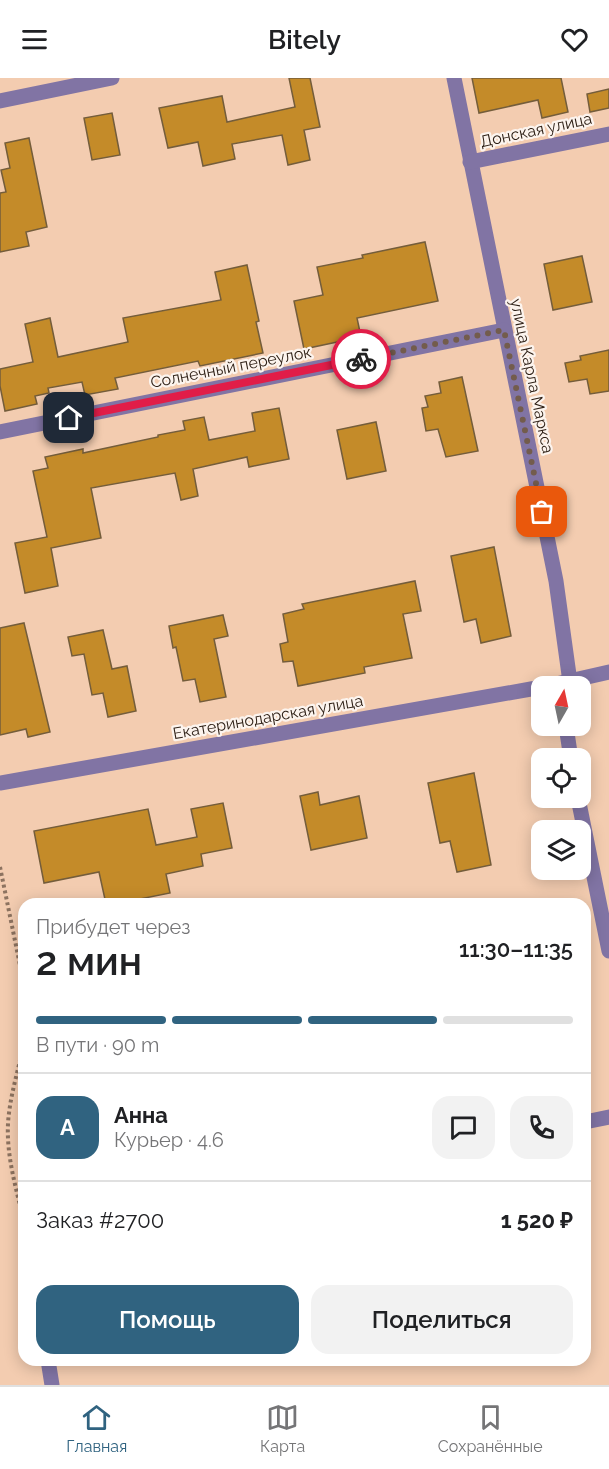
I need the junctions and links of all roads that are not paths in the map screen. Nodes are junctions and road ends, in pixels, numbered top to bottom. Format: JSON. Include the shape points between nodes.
{"nodes":[{"id":1,"x":112,"y":78,"type":"edge"},
{"id":2,"x":454,"y":78,"type":"edge"},
{"id":3,"x":0,"y":101,"type":"edge"},
{"id":4,"x":609,"y":134,"type":"edge"},
{"id":5,"x":470,"y":162,"type":"junction"},
{"id":6,"x":504,"y":330,"type":"junction"},
{"id":7,"x":0,"y":432,"type":"edge"},
{"id":8,"x":609,"y":672,"type":"edge"},
{"id":9,"x":563,"y":676,"type":"edge"},
{"id":10,"x":591,"y":677,"type":"edge"},
{"id":11,"x":531,"y":689,"type":"edge"},
{"id":12,"x":0,"y":783,"type":"edge"},
{"id":13,"x":580,"y":808,"type":"edge"},
{"id":14,"x":609,"y":951,"type":"edge"},
{"id":15,"x":609,"y":1117,"type":"edge"},
{"id":16,"x":591,"y":1121,"type":"edge"},
{"id":17,"x":49,"y":1366,"type":"edge"},
{"id":18,"x":52,"y":1385,"type":"edge"}],
"edges":[{"from":1,"to":3,"type":"street"},
{"from":2,"to":5,"type":"street","name":"улица Карла Маркса"},
{"from":4,"to":5,"type":"street","name":"Донская улица"},
{"from":5,"to":6,"type":"street","name":"улица Карла Маркса"},
{"from":6,"to":7,"type":"street","name":"Солнечный переулок"},
{"from":6,"to":9,"type":"street","name":"улица Карла Маркса","via":[[556,581]]},
{"from":8,"to":10,"type":"street","name":"Екатеринодарская улица"},
{"from":11,"to":12,"type":"street","name":"Екатеринодарская улица"},
{"from":13,"to":14,"type":"street"},
{"from":15,"to":16,"type":"street"},
{"from":17,"to":18,"type":"street"}]}
